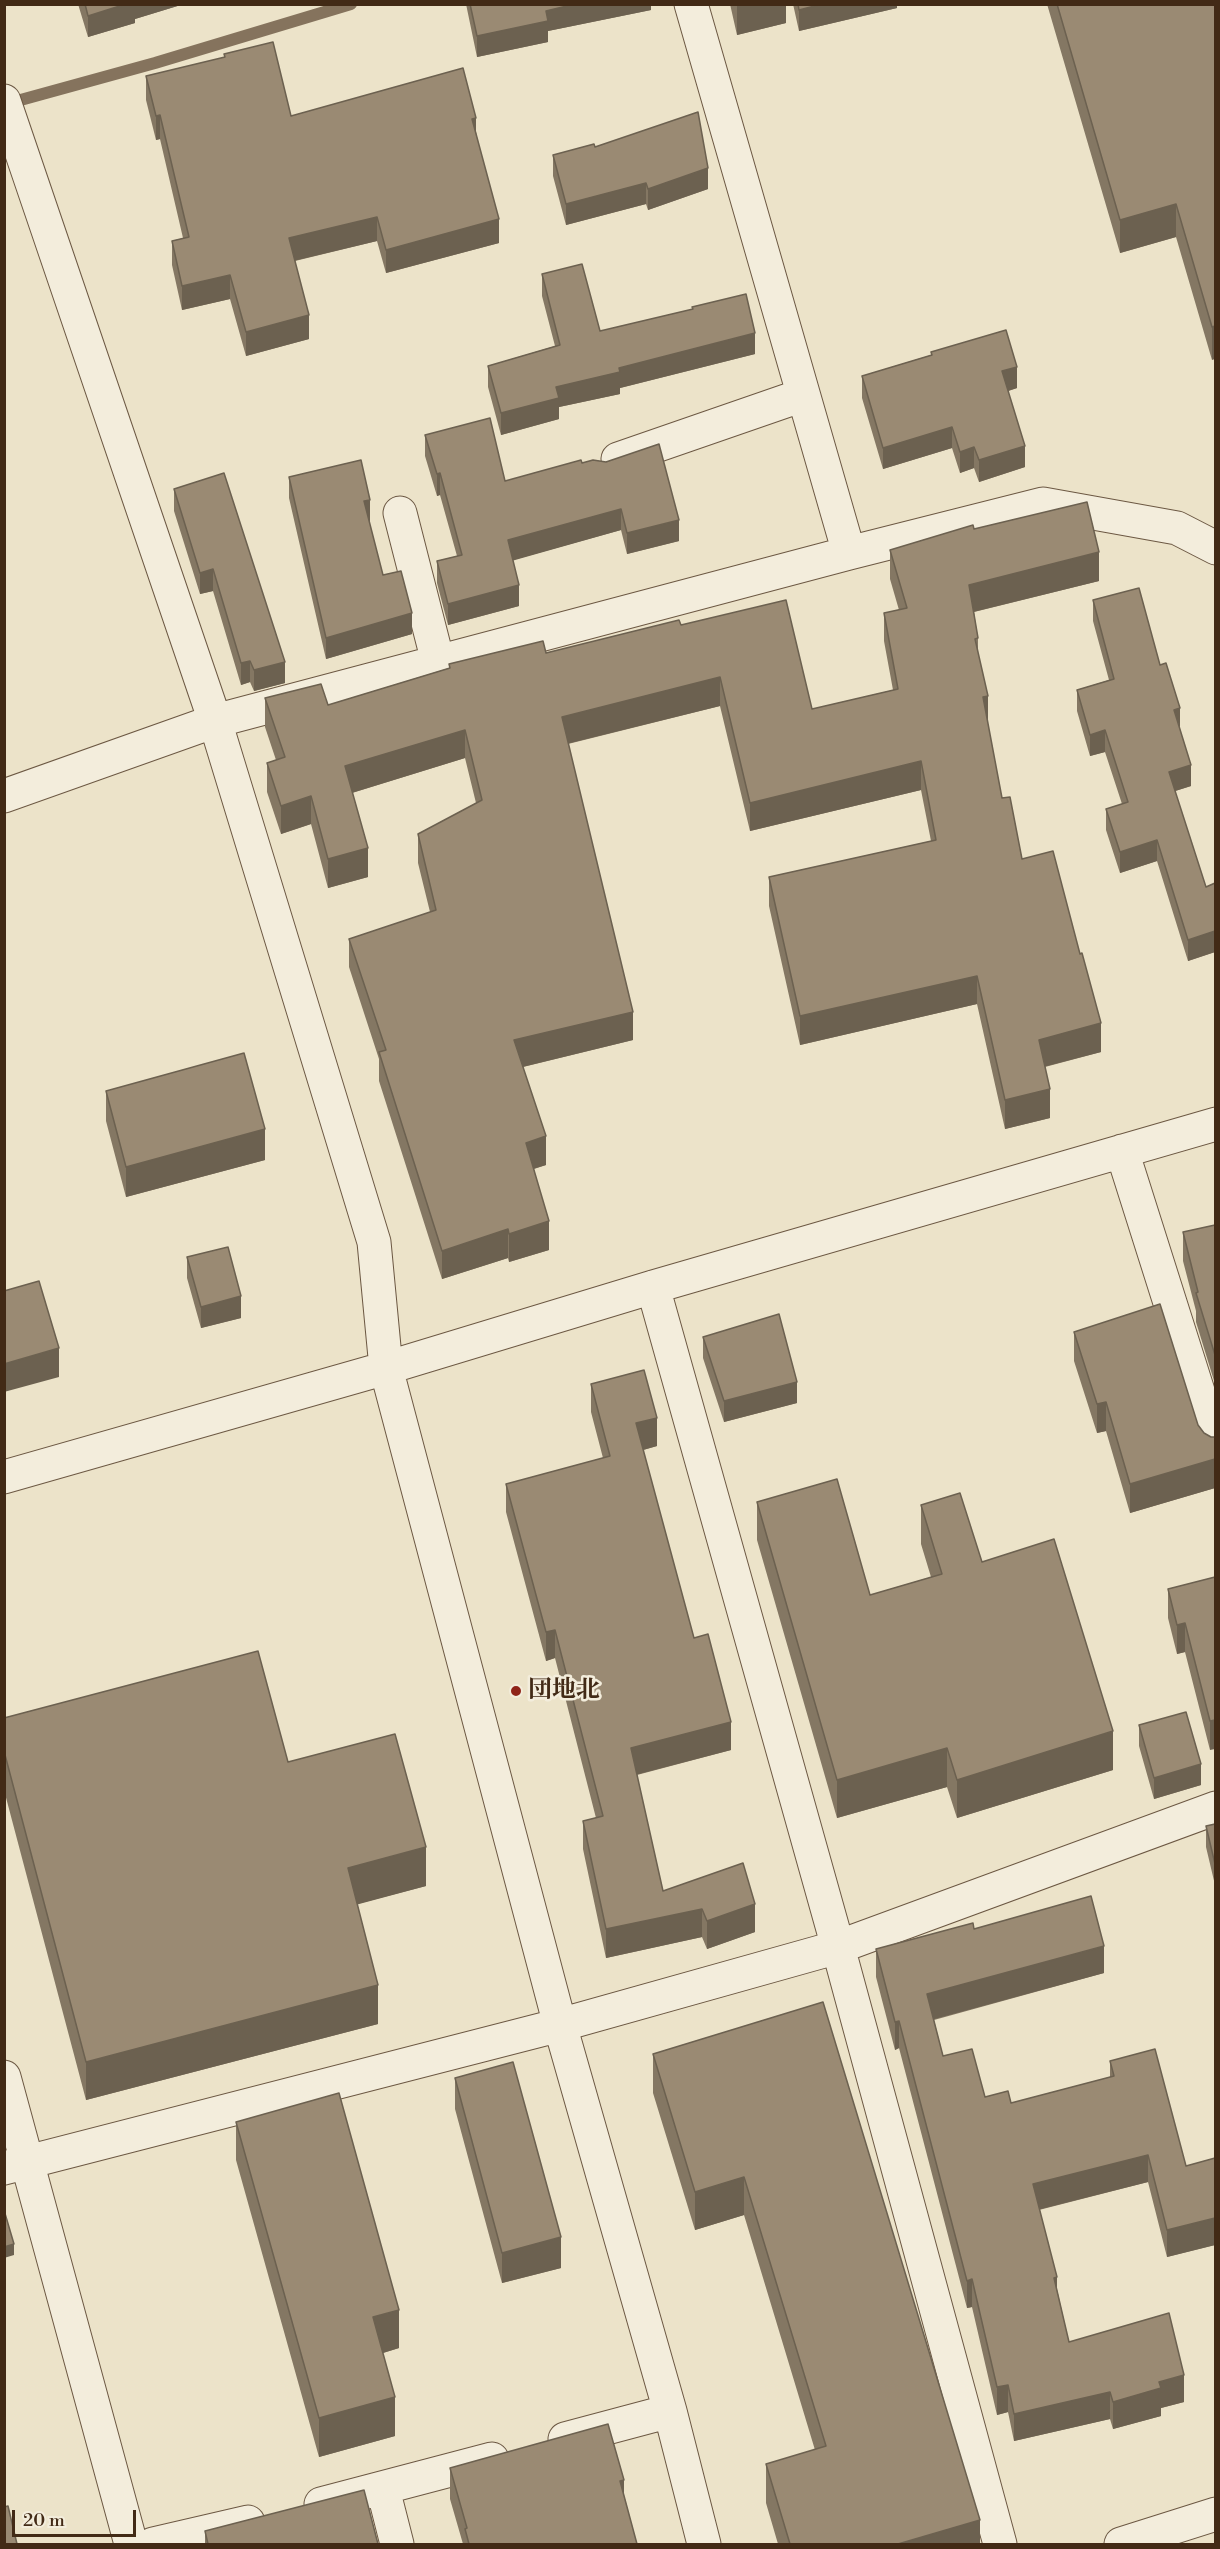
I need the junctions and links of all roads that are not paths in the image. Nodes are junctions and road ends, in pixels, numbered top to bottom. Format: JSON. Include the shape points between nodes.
{"nodes":[{"id":1,"x":691,"y":4,"type":"edge"},
{"id":2,"x":5,"y":104,"type":"edge"},
{"id":3,"x":803,"y":395,"type":"junction"},
{"id":4,"x":600,"y":465,"type":"edge"},
{"id":5,"x":400,"y":513,"type":"dead end"},
{"id":6,"x":1215,"y":548,"type":"edge"},
{"id":7,"x":849,"y":553,"type":"junction"},
{"id":8,"x":438,"y":662,"type":"junction"},
{"id":9,"x":215,"y":721,"type":"junction"},
{"id":10,"x":4,"y":796,"type":"edge"},
{"id":11,"x":1215,"y":1124,"type":"edge"},
{"id":12,"x":1122,"y":1151,"type":"junction"},
{"id":13,"x":653,"y":1287,"type":"junction"},
{"id":14,"x":386,"y":1368,"type":"junction"},
{"id":15,"x":1215,"y":1448,"type":"edge"},
{"id":16,"x":4,"y":1477,"type":"edge"},
{"id":17,"x":1215,"y":1808,"type":"edge"},
{"id":18,"x":838,"y":1947,"type":"junction"},
{"id":19,"x":560,"y":2025,"type":"junction"},
{"id":20,"x":4,"y":2077,"type":"edge"},
{"id":21,"x":15,"y":2165,"type":"edge"},
{"id":22,"x":670,"y":2410,"type":"junction"},
{"id":23,"x":383,"y":2489,"type":"junction"},
{"id":24,"x":1215,"y":2514,"type":"edge"},
{"id":25,"x":131,"y":2544,"type":"edge"},
{"id":26,"x":153,"y":2544,"type":"edge"},
{"id":27,"x":397,"y":2544,"type":"edge"},
{"id":28,"x":704,"y":2544,"type":"edge"},
{"id":29,"x":1000,"y":2544,"type":"edge"},
{"id":30,"x":1121,"y":2544,"type":"edge"}],
"edges":[{"from":1,"to":3,"type":"street"},
{"from":2,"to":9,"type":"street"},
{"from":3,"to":4,"type":"street"},
{"from":3,"to":7,"type":"street"},
{"from":5,"to":8,"type":"street"},
{"from":6,"to":7,"type":"street","via":[[1177,528],[1043,504]]},
{"from":7,"to":8,"type":"street"},
{"from":8,"to":9,"type":"street"},
{"from":9,"to":10,"type":"street"},
{"from":9,"to":14,"type":"street","via":[[374,1242]]},
{"from":11,"to":12,"type":"street"},
{"from":12,"to":13,"type":"street"},
{"from":12,"to":15,"type":"street"},
{"from":13,"to":14,"type":"street"},
{"from":13,"to":18,"type":"street"},
{"from":14,"to":16,"type":"street"},
{"from":14,"to":19,"type":"street"},
{"from":17,"to":18,"type":"street"},
{"from":18,"to":19,"type":"street"},
{"from":18,"to":29,"type":"street"},
{"from":19,"to":21,"type":"street"},
{"from":19,"to":22,"type":"street"},
{"from":20,"to":21,"type":"street"},
{"from":21,"to":25,"type":"street"},
{"from":22,"to":23,"type":"street"},
{"from":22,"to":28,"type":"street"},
{"from":23,"to":26,"type":"street"},
{"from":23,"to":27,"type":"street"},
{"from":24,"to":30,"type":"street"}]}
